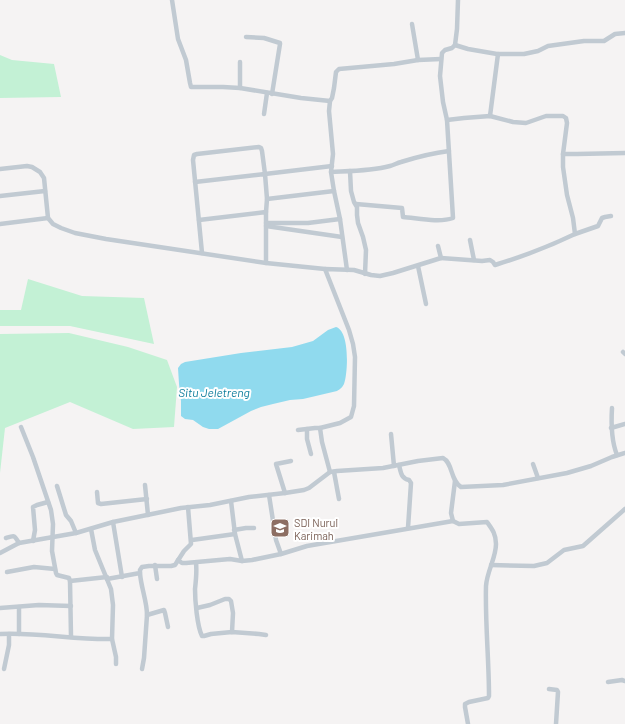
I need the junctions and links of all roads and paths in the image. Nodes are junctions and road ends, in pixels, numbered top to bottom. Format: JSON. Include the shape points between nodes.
{"nodes":[{"id":1,"x":172,"y":0,"type":"edge"},
{"id":2,"x":458,"y":0,"type":"edge"},
{"id":3,"x":412,"y":24,"type":"dead end"},
{"id":4,"x":625,"y":33,"type":"edge"},
{"id":5,"x":246,"y":37,"type":"dead end"},
{"id":6,"x":455,"y":45,"type":"junction"},
{"id":7,"x":498,"y":54,"type":"junction"},
{"id":8,"x":441,"y":58,"type":"junction"},
{"id":9,"x":418,"y":60,"type":"junction"},
{"id":10,"x":240,"y":62,"type":"dead end"},
{"id":11,"x":240,"y":88,"type":"junction"},
{"id":12,"x":269,"y":93,"type":"junction"},
{"id":13,"x":330,"y":101,"type":"junction"},
{"id":14,"x":264,"y":114,"type":"dead end"},
{"id":15,"x":490,"y":116,"type":"junction"},
{"id":16,"x":447,"y":120,"type":"junction"},
{"id":17,"x":449,"y":151,"type":"junction"},
{"id":18,"x":625,"y":153,"type":"edge"},
{"id":19,"x":563,"y":154,"type":"junction"},
{"id":20,"x":332,"y":166,"type":"junction"},
{"id":21,"x":0,"y":169,"type":"edge"},
{"id":22,"x":350,"y":171,"type":"junction"},
{"id":23,"x":331,"y":172,"type":"junction"},
{"id":24,"x":265,"y":174,"type":"junction"},
{"id":25,"x":195,"y":182,"type":"junction"},
{"id":26,"x":45,"y":191,"type":"junction"},
{"id":27,"x":334,"y":191,"type":"junction"},
{"id":28,"x":0,"y":196,"type":"edge"},
{"id":29,"x":267,"y":199,"type":"junction"},
{"id":30,"x":356,"y":204,"type":"junction"},
{"id":31,"x":266,"y":212,"type":"junction"},
{"id":32,"x":611,"y":216,"type":"dead end"},
{"id":33,"x":48,"y":218,"type":"junction"},
{"id":34,"x":340,"y":219,"type":"junction"},
{"id":35,"x":199,"y":220,"type":"junction"},
{"id":36,"x":0,"y":224,"type":"edge"},
{"id":37,"x":266,"y":224,"type":"junction"},
{"id":38,"x":575,"y":234,"type":"junction"},
{"id":39,"x":342,"y":238,"type":"junction"},
{"id":40,"x":470,"y":240,"type":"dead end"},
{"id":41,"x":438,"y":246,"type":"dead end"},
{"id":42,"x":202,"y":253,"type":"junction"},
{"id":43,"x":441,"y":258,"type":"junction"},
{"id":44,"x":474,"y":260,"type":"junction"},
{"id":45,"x":266,"y":263,"type":"junction"},
{"id":46,"x":418,"y":266,"type":"junction"},
{"id":47,"x":325,"y":269,"type":"junction"},
{"id":48,"x":347,"y":270,"type":"junction"},
{"id":49,"x":365,"y":274,"type":"junction"},
{"id":50,"x":426,"y":304,"type":"dead end"},
{"id":51,"x":612,"y":408,"type":"dead end"},
{"id":52,"x":625,"y":424,"type":"edge"},
{"id":53,"x":21,"y":427,"type":"dead end"},
{"id":54,"x":320,"y":428,"type":"junction"},
{"id":55,"x":611,"y":428,"type":"junction"},
{"id":56,"x":307,"y":429,"type":"junction"},
{"id":57,"x":298,"y":430,"type":"dead end"},
{"id":58,"x":391,"y":434,"type":"dead end"},
{"id":59,"x":625,"y":453,"type":"edge"},
{"id":60,"x":311,"y":454,"type":"dead end"},
{"id":61,"x":617,"y":455,"type":"junction"},
{"id":62,"x":292,"y":461,"type":"dead end"},
{"id":63,"x":533,"y":464,"type":"dead end"},
{"id":64,"x":400,"y":465,"type":"junction"},
{"id":65,"x":394,"y":466,"type":"junction"},
{"id":66,"x":332,"y":472,"type":"junction"},
{"id":67,"x":538,"y":478,"type":"junction"},
{"id":68,"x":455,"y":481,"type":"junction"},
{"id":69,"x":146,"y":485,"type":"dead end"},
{"id":70,"x":57,"y":486,"type":"dead end"},
{"id":71,"x":97,"y":492,"type":"dead end"},
{"id":72,"x":285,"y":493,"type":"junction"},
{"id":73,"x":269,"y":494,"type":"junction"},
{"id":74,"x":146,"y":499,"type":"junction"},
{"id":75,"x":339,"y":499,"type":"dead end"},
{"id":76,"x":231,"y":501,"type":"junction"},
{"id":77,"x":48,"y":502,"type":"junction"},
{"id":78,"x":188,"y":507,"type":"junction"},
{"id":79,"x":625,"y":509,"type":"edge"},
{"id":80,"x":148,"y":515,"type":"junction"},
{"id":81,"x":453,"y":521,"type":"junction"},
{"id":82,"x":113,"y":522,"type":"junction"},
{"id":83,"x":254,"y":528,"type":"dead end"},
{"id":84,"x":408,"y":528,"type":"junction"},
{"id":85,"x":91,"y":529,"type":"junction"},
{"id":86,"x":234,"y":532,"type":"junction"},
{"id":87,"x":76,"y":533,"type":"junction"},
{"id":88,"x":52,"y":537,"type":"junction"},
{"id":89,"x":6,"y":538,"type":"dead end"},
{"id":90,"x":192,"y":540,"type":"junction"},
{"id":91,"x":33,"y":541,"type":"junction"},
{"id":92,"x":19,"y":543,"type":"junction"},
{"id":93,"x":0,"y":554,"type":"edge"},
{"id":94,"x":281,"y":554,"type":"junction"},
{"id":95,"x":178,"y":560,"type":"junction"},
{"id":96,"x":242,"y":561,"type":"junction"},
{"id":97,"x":196,"y":563,"type":"junction"},
{"id":98,"x":491,"y":565,"type":"junction"},
{"id":99,"x":155,"y":566,"type":"junction"},
{"id":100,"x":55,"y":569,"type":"junction"},
{"id":101,"x":7,"y":572,"type":"dead end"},
{"id":102,"x":140,"y":573,"type":"junction"},
{"id":103,"x":122,"y":577,"type":"junction"},
{"id":104,"x":107,"y":578,"type":"junction"},
{"id":105,"x":157,"y":579,"type":"dead end"},
{"id":106,"x":70,"y":581,"type":"junction"},
{"id":107,"x":19,"y":606,"type":"junction"},
{"id":108,"x":71,"y":606,"type":"junction"},
{"id":109,"x":0,"y":608,"type":"edge"},
{"id":110,"x":197,"y":608,"type":"junction"},
{"id":111,"x":147,"y":615,"type":"junction"},
{"id":112,"x":168,"y":626,"type":"dead end"},
{"id":113,"x":232,"y":632,"type":"junction"},
{"id":114,"x":0,"y":634,"type":"edge"},
{"id":115,"x":9,"y":634,"type":"junction"},
{"id":116,"x":19,"y":634,"type":"junction"},
{"id":117,"x":266,"y":635,"type":"dead end"},
{"id":118,"x":71,"y":637,"type":"junction"},
{"id":119,"x":112,"y":639,"type":"junction"},
{"id":120,"x":116,"y":664,"type":"dead end"},
{"id":121,"x":4,"y":669,"type":"dead end"},
{"id":122,"x":142,"y":669,"type":"dead end"},
{"id":123,"x":625,"y":681,"type":"edge"},
{"id":124,"x":608,"y":682,"type":"dead end"},
{"id":125,"x":549,"y":689,"type":"dead end"},
{"id":126,"x":468,"y":724,"type":"edge"},
{"id":127,"x":556,"y":724,"type":"edge"}],
"edges":[{"from":1,"to":11,"type":"street","via":[[178,39],[186,60],[191,87]]},
{"from":2,"to":6,"type":"street"},
{"from":3,"to":9,"type":"street"},
{"from":4,"to":7,"type":"street","via":[[615,34],[604,40],[548,46],[532,53]]},
{"from":5,"to":12,"type":"street","via":[[264,38],[280,43]]},
{"from":6,"to":7,"type":"street","via":[[468,50]]},
{"from":6,"to":8,"type":"street","via":[[444,51]]},
{"from":7,"to":15,"type":"street"},
{"from":8,"to":9,"type":"street"},
{"from":8,"to":16,"type":"street","via":[[440,76]]},
{"from":9,"to":13,"type":"street","via":[[339,69],[335,74]]},
{"from":10,"to":11,"type":"street"},
{"from":11,"to":12,"type":"street"},
{"from":12,"to":13,"type":"street"},
{"from":12,"to":14,"type":"street"},
{"from":13,"to":20,"type":"street"},
{"from":15,"to":16,"type":"street"},
{"from":15,"to":19,"type":"street","via":[[526,123],[546,116],[564,116],[567,123]]},
{"from":16,"to":17,"type":"street"},
{"from":17,"to":22,"type":"street","via":[[424,155],[392,166]]},
{"from":17,"to":30,"type":"street","via":[[453,218],[436,220],[403,217],[402,208]]},
{"from":18,"to":19,"type":"street"},
{"from":19,"to":38,"type":"street","via":[[566,191]]},
{"from":20,"to":23,"type":"street"},
{"from":20,"to":24,"type":"street"},
{"from":21,"to":26,"type":"street","via":[[32,167],[44,178]]},
{"from":22,"to":23,"type":"street"},
{"from":22,"to":30,"type":"street","via":[[351,191]]},
{"from":23,"to":27,"type":"street"},
{"from":24,"to":25,"type":"street"},
{"from":24,"to":25,"type":"street","via":[[262,151],[256,147],[194,155]]},
{"from":24,"to":29,"type":"street"},
{"from":25,"to":35,"type":"street"},
{"from":26,"to":28,"type":"street"},
{"from":26,"to":33,"type":"street"},
{"from":27,"to":29,"type":"street"},
{"from":27,"to":34,"type":"street"},
{"from":29,"to":31,"type":"street"},
{"from":30,"to":49,"type":"street","via":[[358,223],[366,250]]},
{"from":31,"to":35,"type":"street"},
{"from":31,"to":37,"type":"street"},
{"from":32,"to":38,"type":"street","via":[[602,218],[598,226]]},
{"from":33,"to":36,"type":"street"},
{"from":33,"to":42,"type":"street","via":[[55,226],[76,233]]},
{"from":34,"to":37,"type":"street","via":[[308,224]]},
{"from":34,"to":39,"type":"street"},
{"from":35,"to":42,"type":"street"},
{"from":37,"to":39,"type":"street"},
{"from":37,"to":45,"type":"street"},
{"from":38,"to":44,"type":"street","via":[[542,249],[495,265],[490,260]]},
{"from":39,"to":48,"type":"street"},
{"from":40,"to":44,"type":"street"},
{"from":41,"to":43,"type":"street"},
{"from":42,"to":45,"type":"street"},
{"from":43,"to":44,"type":"street"},
{"from":43,"to":46,"type":"street"},
{"from":45,"to":47,"type":"street"},
{"from":46,"to":49,"type":"street","via":[[380,276]]},
{"from":46,"to":50,"type":"street"},
{"from":47,"to":48,"type":"street"},
{"from":47,"to":54,"type":"street","via":[[352,338],[355,357],[354,406],[351,417]]},
{"from":48,"to":49,"type":"street"},
{"from":51,"to":55,"type":"street"},
{"from":52,"to":55,"type":"street"},
{"from":53,"to":77,"type":"street"},
{"from":54,"to":56,"type":"street"},
{"from":54,"to":66,"type":"street"},
{"from":55,"to":61,"type":"street"},
{"from":56,"to":57,"type":"street"},
{"from":56,"to":60,"type":"street"},
{"from":58,"to":65,"type":"street"},
{"from":59,"to":61,"type":"street"},
{"from":61,"to":67,"type":"street","via":[[567,473]]},
{"from":62,"to":72,"type":"street","via":[[276,464]]},
{"from":63,"to":67,"type":"street"},
{"from":64,"to":65,"type":"street"},
{"from":64,"to":68,"type":"street","via":[[443,458],[448,461]]},
{"from":64,"to":84,"type":"street","via":[[402,476],[411,483]]},
{"from":65,"to":66,"type":"street"},
{"from":66,"to":72,"type":"street","via":[[309,488]]},
{"from":66,"to":75,"type":"street"},
{"from":67,"to":68,"type":"street","via":[[503,485],[464,487]]},
{"from":68,"to":81,"type":"street","via":[[451,513]]},
{"from":69,"to":74,"type":"street"},
{"from":70,"to":87,"type":"street","via":[[66,515]]},
{"from":71,"to":74,"type":"street","via":[[98,503],[101,504]]},
{"from":72,"to":73,"type":"street"},
{"from":73,"to":76,"type":"street"},
{"from":73,"to":94,"type":"street","via":[[276,540]]},
{"from":74,"to":80,"type":"street"},
{"from":76,"to":78,"type":"street"},
{"from":76,"to":86,"type":"street"},
{"from":77,"to":88,"type":"street","via":[[52,516]]},
{"from":77,"to":91,"type":"street","via":[[33,508]]},
{"from":78,"to":80,"type":"street"},
{"from":78,"to":90,"type":"street"},
{"from":79,"to":98,"type":"street","via":[[583,546],[564,550],[547,563],[534,566]]},
{"from":80,"to":82,"type":"street"},
{"from":81,"to":84,"type":"street"},
{"from":81,"to":98,"type":"street","via":[[459,524],[487,522],[494,532],[496,544]]},
{"from":82,"to":85,"type":"street"},
{"from":82,"to":103,"type":"street"},
{"from":83,"to":86,"type":"street"},
{"from":84,"to":94,"type":"street","via":[[307,546]]},
{"from":85,"to":87,"type":"street"},
{"from":85,"to":104,"type":"street","via":[[95,550]]},
{"from":86,"to":90,"type":"street"},
{"from":86,"to":96,"type":"street"},
{"from":87,"to":88,"type":"street"},
{"from":88,"to":91,"type":"street"},
{"from":88,"to":100,"type":"street"},
{"from":89,"to":92,"type":"street","via":[[15,536]]},
{"from":90,"to":95,"type":"street","via":[[192,544]]},
{"from":91,"to":92,"type":"street"},
{"from":92,"to":93,"type":"street"},
{"from":94,"to":96,"type":"street"},
{"from":95,"to":97,"type":"street","via":[[182,563]]},
{"from":95,"to":99,"type":"street","via":[[173,565]]},
{"from":96,"to":97,"type":"street","via":[[230,559]]},
{"from":97,"to":110,"type":"street"},
{"from":98,"to":126,"type":"street","via":[[486,583],[489,696],[465,704]]},
{"from":99,"to":102,"type":"street","via":[[142,567]]},
{"from":99,"to":105,"type":"street"},
{"from":100,"to":101,"type":"street","via":[[34,567]]},
{"from":100,"to":106,"type":"street","via":[[57,575],[68,577]]},
{"from":102,"to":103,"type":"street"},
{"from":102,"to":111,"type":"street"},
{"from":103,"to":104,"type":"street"},
{"from":104,"to":106,"type":"street"},
{"from":104,"to":119,"type":"street","via":[[114,605]]},
{"from":106,"to":108,"type":"street"},
{"from":107,"to":108,"type":"street"},
{"from":107,"to":109,"type":"street"},
{"from":107,"to":116,"type":"street"},
{"from":108,"to":118,"type":"street"},
{"from":110,"to":113,"type":"street","via":[[202,636]]},
{"from":110,"to":113,"type":"street","via":[[229,599],[233,613]]},
{"from":111,"to":112,"type":"street","via":[[164,610]]},
{"from":111,"to":122,"type":"street"},
{"from":113,"to":117,"type":"street"},
{"from":114,"to":115,"type":"street"},
{"from":115,"to":116,"type":"street"},
{"from":115,"to":121,"type":"street"},
{"from":116,"to":118,"type":"street"},
{"from":118,"to":119,"type":"street"},
{"from":119,"to":120,"type":"street"},
{"from":123,"to":124,"type":"street"},
{"from":125,"to":127,"type":"street","via":[[558,692]]}]}
